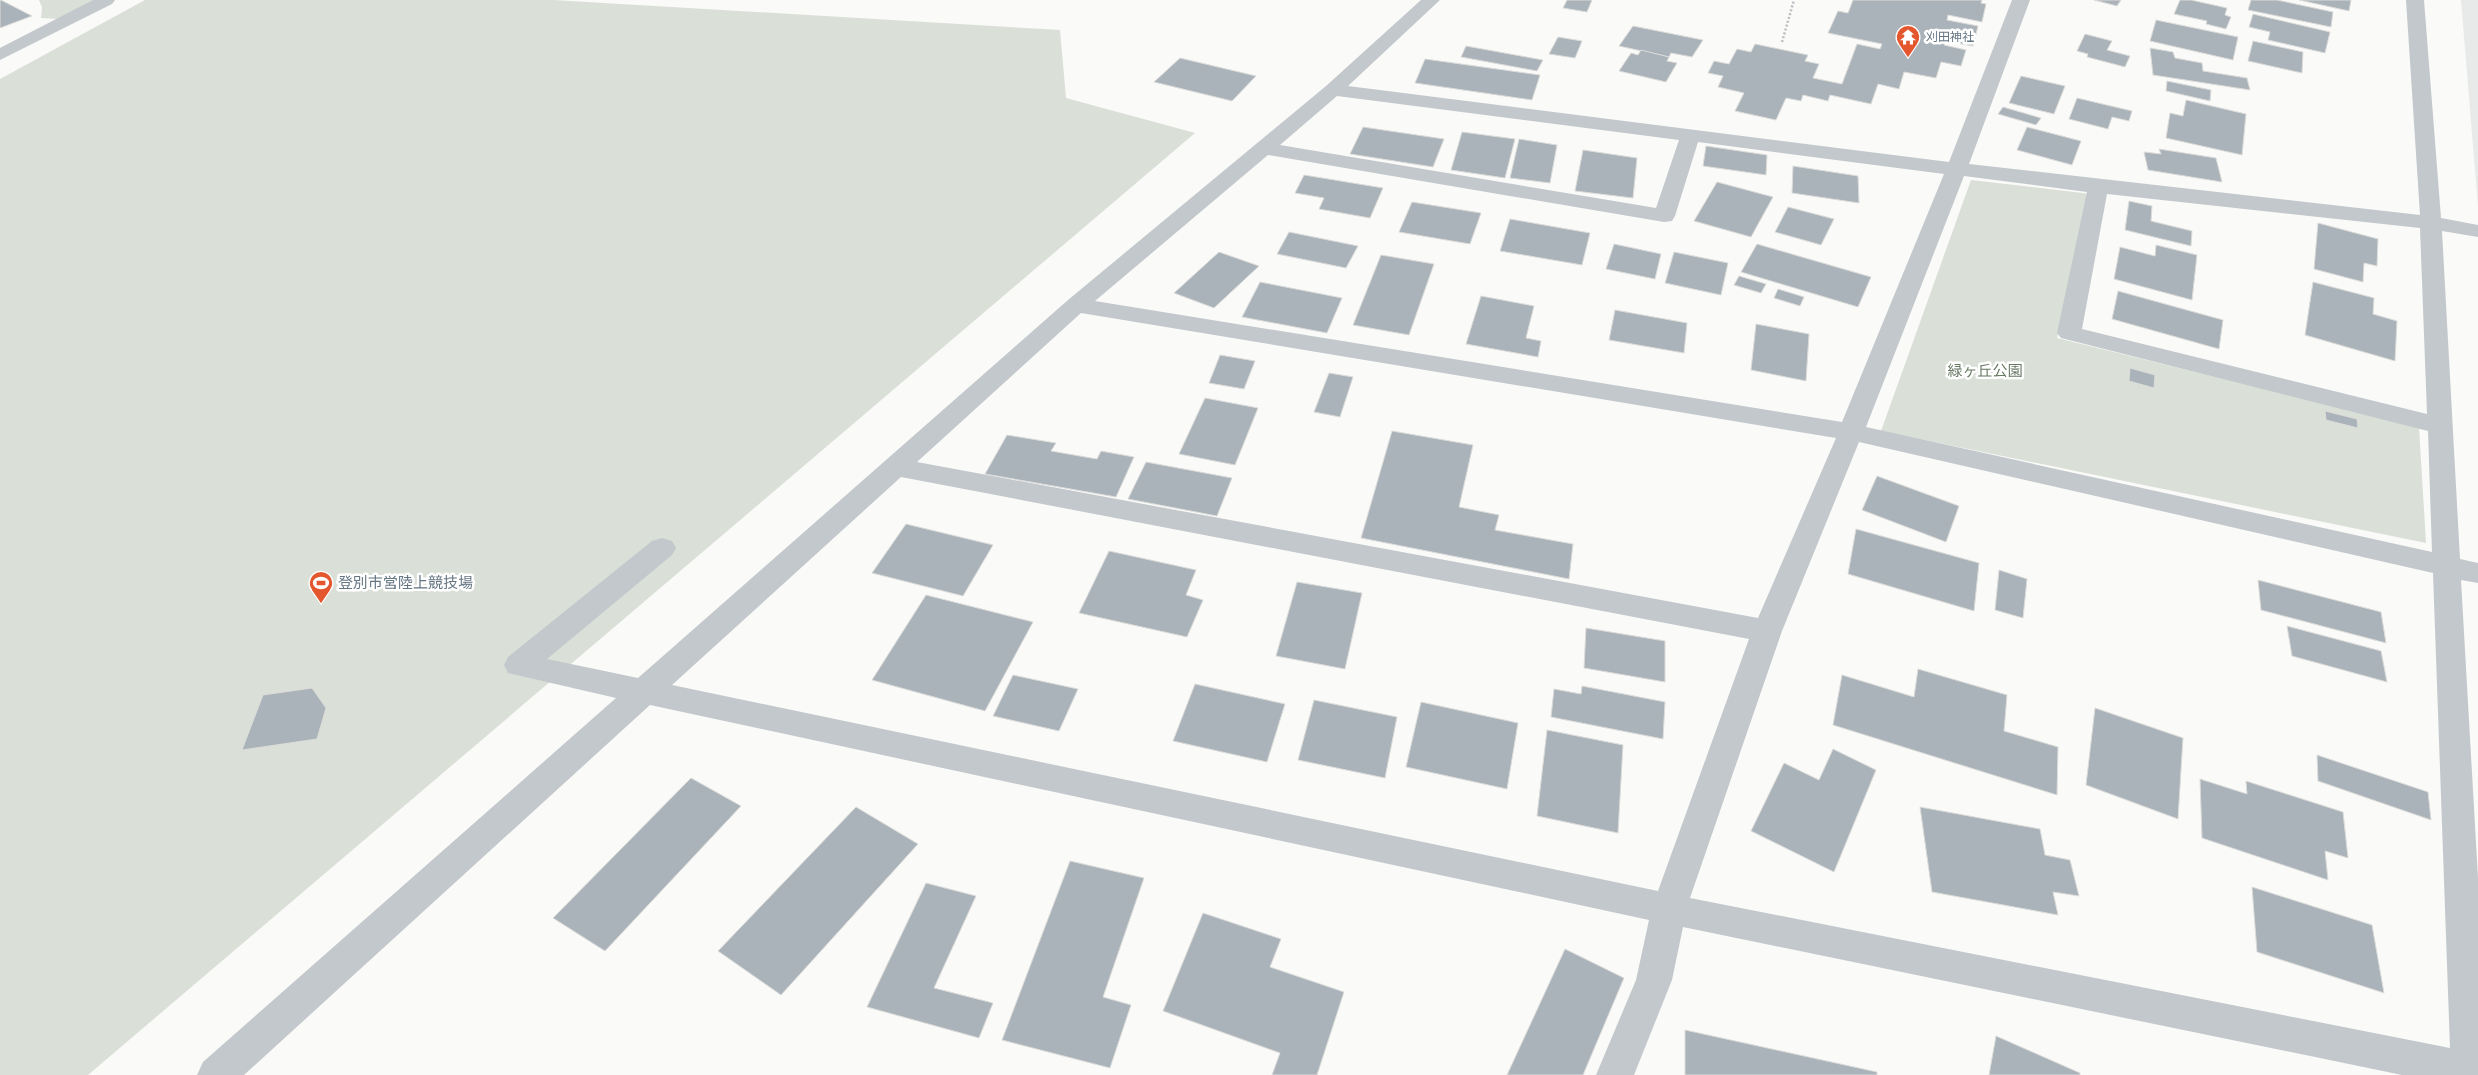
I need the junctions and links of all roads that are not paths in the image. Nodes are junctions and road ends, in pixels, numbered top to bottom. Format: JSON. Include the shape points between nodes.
{"nodes":[{"id":1,"x":106,"y":0,"type":"edge"},
{"id":2,"x":1431,"y":0,"type":"edge"},
{"id":3,"x":2021,"y":0,"type":"edge"},
{"id":4,"x":2415,"y":0,"type":"edge"},
{"id":5,"x":4,"y":51,"type":"edge"},
{"id":6,"x":1333,"y":90,"type":"junction"},
{"id":7,"x":1690,"y":135,"type":"junction"},
{"id":8,"x":1264,"y":148,"type":"junction"},
{"id":9,"x":1957,"y":168,"type":"junction"},
{"id":10,"x":2098,"y":187,"type":"junction"},
{"id":11,"x":2431,"y":223,"type":"junction"},
{"id":12,"x":2478,"y":231,"type":"edge"},
{"id":13,"x":1076,"y":305,"type":"junction"},
{"id":14,"x":2441,"y":426,"type":"junction"},
{"id":15,"x":1851,"y":432,"type":"junction"},
{"id":16,"x":896,"y":467,"type":"junction"},
{"id":17,"x":662,"y":548,"type":"dead end"},
{"id":18,"x":2463,"y":570,"type":"edge"},
{"id":19,"x":1767,"y":631,"type":"junction"},
{"id":20,"x":643,"y":692,"type":"junction"},
{"id":21,"x":1669,"y":909,"type":"junction"},
{"id":22,"x":2473,"y":1073,"type":"edge"},
{"id":23,"x":216,"y":1075,"type":"edge"},
{"id":24,"x":1616,"y":1075,"type":"edge"}],
"edges":[{"from":1,"to":5,"type":"street"},
{"from":2,"to":6,"type":"street"},
{"from":3,"to":9,"type":"street"},
{"from":4,"to":11,"type":"street"},
{"from":6,"to":7,"type":"street"},
{"from":6,"to":8,"type":"street"},
{"from":7,"to":8,"type":"street","via":[[1664,216]]},
{"from":7,"to":9,"type":"street"},
{"from":8,"to":13,"type":"street"},
{"from":9,"to":10,"type":"street"},
{"from":9,"to":15,"type":"street"},
{"from":10,"to":11,"type":"street"},
{"from":10,"to":14,"type":"street","via":[[2069,332]]},
{"from":11,"to":12,"type":"street"},
{"from":11,"to":14,"type":"street"},
{"from":13,"to":15,"type":"street"},
{"from":13,"to":16,"type":"street"},
{"from":14,"to":18,"type":"street"},
{"from":15,"to":18,"type":"street"},
{"from":15,"to":19,"type":"street"},
{"from":16,"to":19,"type":"street"},
{"from":16,"to":20,"type":"street"},
{"from":17,"to":20,"type":"street","via":[[519,665]]},
{"from":18,"to":22,"type":"street"},
{"from":19,"to":21,"type":"street"},
{"from":20,"to":21,"type":"street"},
{"from":20,"to":23,"type":"street"},
{"from":21,"to":22,"type":"street"},
{"from":21,"to":24,"type":"street","via":[[1654,980]]}]}
